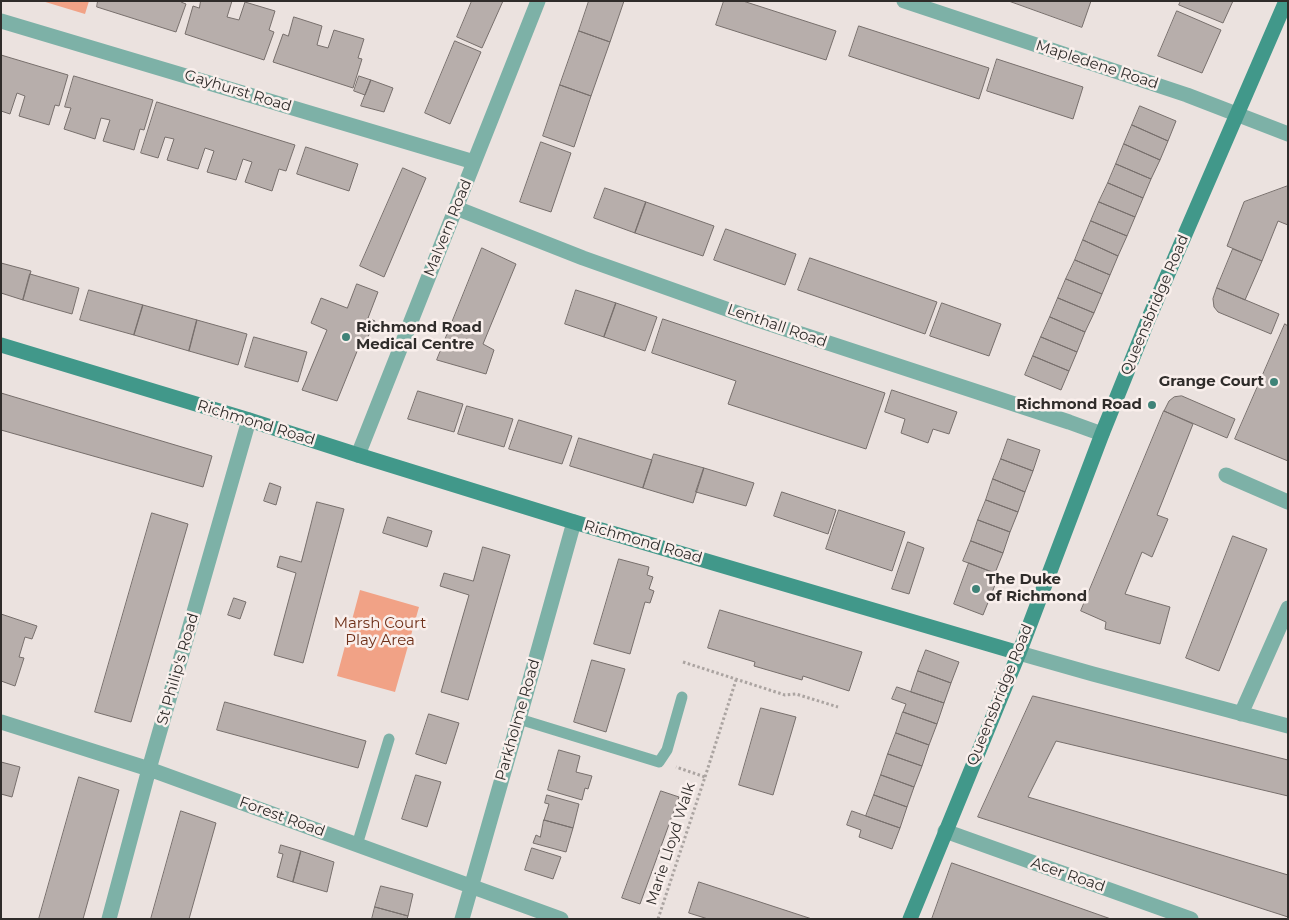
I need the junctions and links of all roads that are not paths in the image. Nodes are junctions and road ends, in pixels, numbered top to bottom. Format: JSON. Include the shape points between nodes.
{"nodes":[{"id":1,"x":538,"y":1,"type":"edge"},
{"id":2,"x":904,"y":1,"type":"edge"},
{"id":3,"x":1286,"y":1,"type":"edge"},
{"id":4,"x":1,"y":21,"type":"edge"},
{"id":5,"x":1236,"y":114,"type":"junction"},
{"id":6,"x":1288,"y":134,"type":"edge"},
{"id":7,"x":474,"y":162,"type":"junction"},
{"id":8,"x":456,"y":208,"type":"junction"},
{"id":9,"x":1,"y":345,"type":"edge"},
{"id":10,"x":249,"y":420,"type":"junction"},
{"id":11,"x":1102,"y":434,"type":"junction"},
{"id":12,"x":358,"y":455,"type":"junction"},
{"id":13,"x":1226,"y":475,"type":"dead end"},
{"id":14,"x":1288,"y":502,"type":"edge"},
{"id":15,"x":574,"y":522,"type":"junction"},
{"id":16,"x":1288,"y":608,"type":"edge"},
{"id":17,"x":1019,"y":653,"type":"junction"},
{"id":18,"x":682,"y":697,"type":"dead end"},
{"id":19,"x":1241,"y":714,"type":"junction"},
{"id":20,"x":519,"y":720,"type":"junction"},
{"id":21,"x":1,"y":722,"type":"edge"},
{"id":22,"x":1288,"y":726,"type":"edge"},
{"id":23,"x":389,"y":739,"type":"dead end"},
{"id":24,"x":149,"y":769,"type":"junction"},
{"id":25,"x":945,"y":832,"type":"junction"},
{"id":26,"x":357,"y":845,"type":"junction"},
{"id":27,"x":471,"y":887,"type":"junction"},
{"id":28,"x":109,"y":919,"type":"edge"},
{"id":29,"x":462,"y":919,"type":"edge"},
{"id":30,"x":561,"y":919,"type":"edge"},
{"id":31,"x":910,"y":919,"type":"edge"},
{"id":32,"x":1191,"y":919,"type":"edge"}],
"edges":[{"from":1,"to":7,"type":"street","name":"Malvern Road"},
{"from":2,"to":5,"type":"street","name":"Mapledene Road"},
{"from":3,"to":5,"type":"street","name":"Queensbridge Road"},
{"from":4,"to":7,"type":"street","name":"Gayhurst Road"},
{"from":5,"to":6,"type":"street","name":"Mapledene Road"},
{"from":5,"to":11,"type":"street","name":"Queensbridge Road"},
{"from":7,"to":8,"type":"street","name":"Malvern Road"},
{"from":8,"to":11,"type":"street","name":"Lenthall Road","via":[[729,310]]},
{"from":8,"to":12,"type":"street","name":"Malvern Road"},
{"from":9,"to":10,"type":"street","name":"Richmond Road"},
{"from":10,"to":12,"type":"street","name":"Richmond Road"},
{"from":10,"to":24,"type":"street","name":"St Philip's Road"},
{"from":11,"to":17,"type":"street","name":"Queensbridge Road"},
{"from":12,"to":15,"type":"street","name":"Richmond Road"},
{"from":13,"to":14,"type":"street"},
{"from":15,"to":17,"type":"street","name":"Richmond Road"},
{"from":15,"to":20,"type":"street","name":"Parkholme Road"},
{"from":16,"to":19,"type":"street"},
{"from":17,"to":19,"type":"street","name":"Richmond Road"},
{"from":17,"to":25,"type":"street","name":"Queensbridge Road"},
{"from":18,"to":20,"type":"lane","via":[[667,750],[659,762]]},
{"from":19,"to":22,"type":"street","name":"Richmond Road"},
{"from":20,"to":27,"type":"street","name":"Parkholme Road"},
{"from":21,"to":24,"type":"street","name":"Forest Road"},
{"from":23,"to":26,"type":"lane"},
{"from":24,"to":26,"type":"street","name":"Forest Road"},
{"from":24,"to":28,"type":"street","name":"St Philip's Road"},
{"from":25,"to":31,"type":"street","name":"Queensbridge Road"},
{"from":25,"to":32,"type":"street","name":"Acer Road"},
{"from":26,"to":27,"type":"street","name":"Forest Road"},
{"from":27,"to":29,"type":"street","name":"Parkholme Road"},
{"from":27,"to":30,"type":"street","name":"Forest Road"}]}
